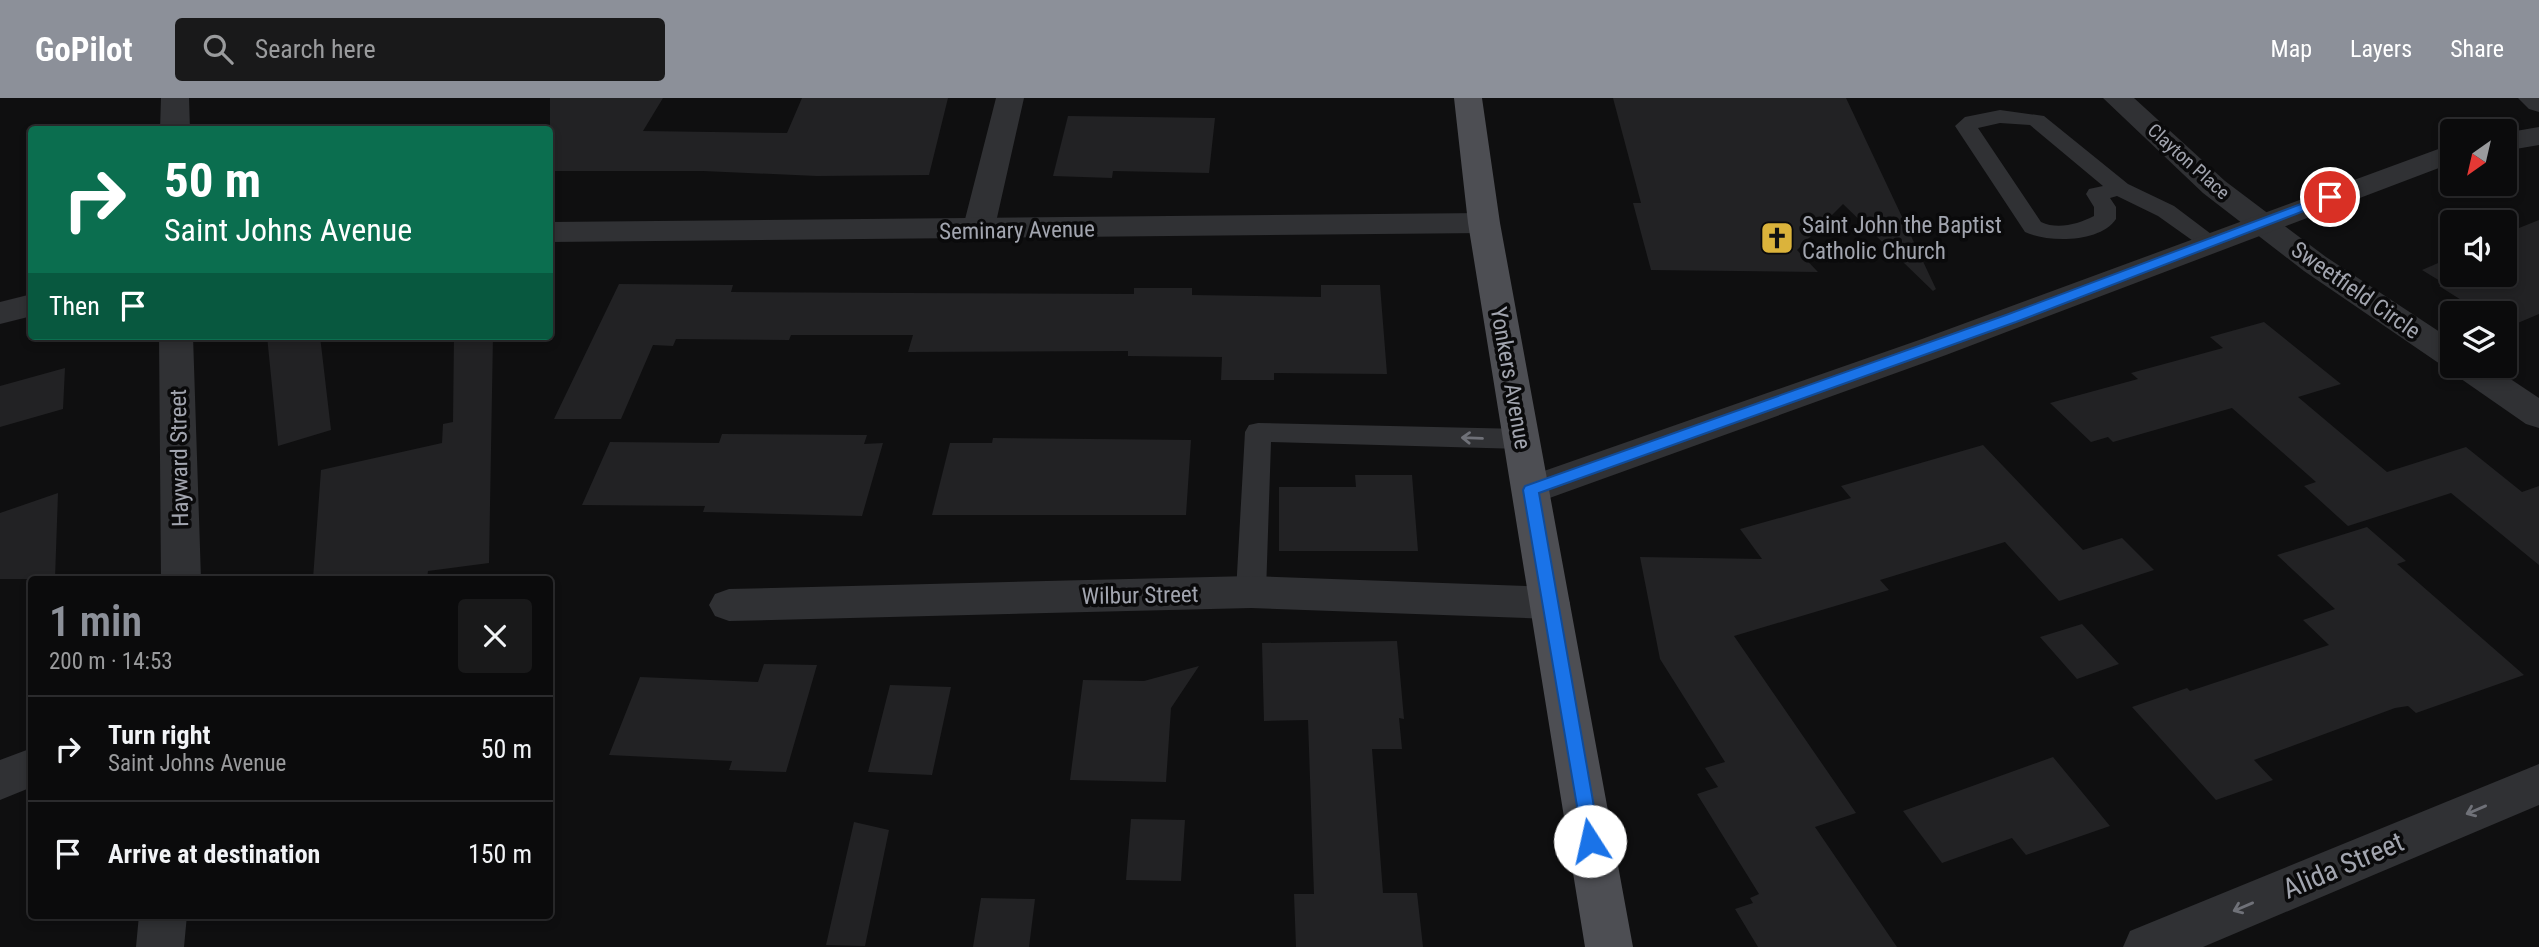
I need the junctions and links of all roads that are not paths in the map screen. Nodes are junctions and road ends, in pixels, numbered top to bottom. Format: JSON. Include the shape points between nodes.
{"nodes":[{"id":1,"x":175,"y":98,"type":"edge"},
{"id":2,"x":1010,"y":98,"type":"edge"},
{"id":3,"x":1468,"y":98,"type":"edge"},
{"id":4,"x":2117,"y":98,"type":"edge"},
{"id":5,"x":2532,"y":98,"type":"edge"},
{"id":6,"x":2539,"y":103,"type":"edge"},
{"id":7,"x":175,"y":126,"type":"edge"},
{"id":8,"x":2539,"y":136,"type":"edge"},
{"id":9,"x":2517,"y":140,"type":"edge"},
{"id":10,"x":2440,"y":157,"type":"edge"},
{"id":11,"x":2120,"y":189,"type":"junction"},
{"id":12,"x":1484,"y":223,"type":"junction"},
{"id":13,"x":2261,"y":223,"type":"junction"},
{"id":14,"x":978,"y":231,"type":"junction"},
{"id":15,"x":553,"y":232,"type":"edge"},
{"id":16,"x":2211,"y":243,"type":"junction"},
{"id":17,"x":28,"y":306,"type":"edge"},
{"id":18,"x":0,"y":313,"type":"edge"},
{"id":19,"x":176,"y":340,"type":"edge"},
{"id":20,"x":2440,"y":348,"type":"edge"},
{"id":21,"x":2484,"y":378,"type":"edge"},
{"id":22,"x":2539,"y":415,"type":"edge"},
{"id":23,"x":1522,"y":439,"type":"junction"},
{"id":24,"x":1531,"y":490,"type":"junction"},
{"id":25,"x":181,"y":576,"type":"edge"},
{"id":26,"x":1251,"y":592,"type":"junction"},
{"id":27,"x":1550,"y":603,"type":"junction"},
{"id":28,"x":729,"y":605,"type":"dead end"},
{"id":29,"x":28,"y":769,"type":"edge"},
{"id":30,"x":0,"y":780,"type":"edge"},
{"id":31,"x":2539,"y":784,"type":"edge"},
{"id":32,"x":163,"y":919,"type":"edge"},
{"id":33,"x":160,"y":947,"type":"edge"},
{"id":34,"x":1609,"y":947,"type":"edge"},
{"id":35,"x":2147,"y":947,"type":"edge"}],
"edges":[{"from":1,"to":7,"type":"street"},
{"from":2,"to":14,"type":"street"},
{"from":3,"to":12,"type":"main road","name":"Yonkers Avenue"},
{"from":4,"to":13,"type":"street","name":"Clayton Place","via":[[2214,187]]},
{"from":5,"to":6,"type":"street"},
{"from":8,"to":9,"type":"street"},
{"from":10,"to":13,"type":"street"},
{"from":11,"to":11,"type":"lane","via":[[2037,120],[2024,116],[1972,120],[1966,126],[2033,227],[2042,233],[2096,225],[2105,219],[2105,207],[2097,194]]},
{"from":11,"to":16,"type":"lane","via":[[2166,211]]},
{"from":12,"to":14,"type":"street","name":"Seminary Avenue"},
{"from":12,"to":23,"type":"main road","name":"Yonkers Avenue"},
{"from":13,"to":16,"type":"street"},
{"from":13,"to":20,"type":"street","name":"Sweetfield Circle"},
{"from":14,"to":15,"type":"street","name":"Seminary Avenue"},
{"from":16,"to":24,"type":"street"},
{"from":17,"to":18,"type":"street"},
{"from":19,"to":25,"type":"street","name":"Hayward Street"},
{"from":21,"to":22,"type":"street"},
{"from":23,"to":24,"type":"main road","name":"Yonkers Avenue"},
{"from":23,"to":26,"type":"lane","one_way":true,"via":[[1258,432]]},
{"from":24,"to":27,"type":"main road","name":"Yonkers Avenue"},
{"from":26,"to":27,"type":"street","name":"Wilbur Street"},
{"from":26,"to":28,"type":"street","name":"Wilbur Street"},
{"from":27,"to":34,"type":"main road","name":"Yonkers Avenue"},
{"from":29,"to":30,"type":"street"},
{"from":31,"to":35,"type":"street","name":"Alida Street","one_way":true},
{"from":32,"to":33,"type":"street"}]}
